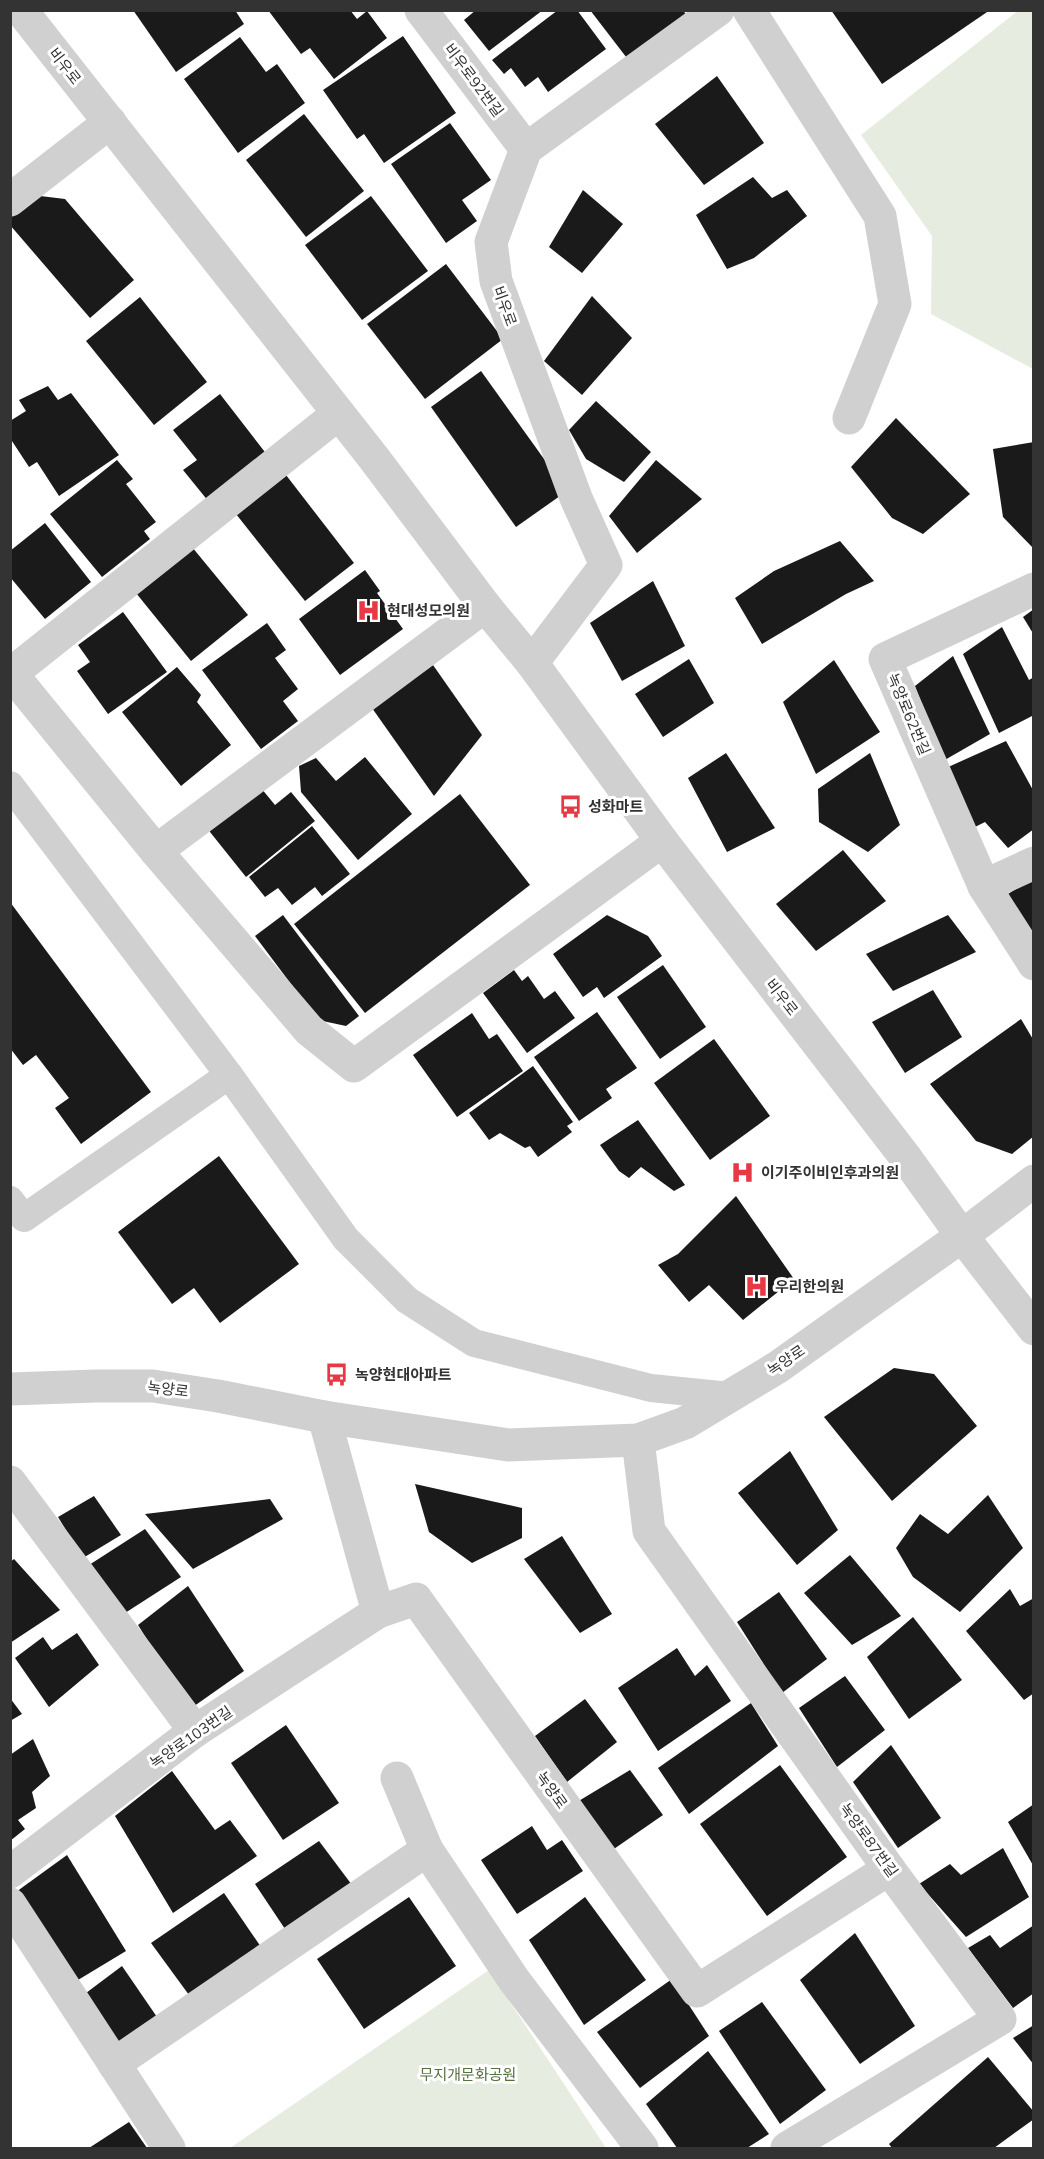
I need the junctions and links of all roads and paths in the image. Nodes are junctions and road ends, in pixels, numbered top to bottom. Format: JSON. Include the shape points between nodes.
{"nodes":[{"id":1,"x":21,"y":10,"type":"edge"},
{"id":2,"x":421,"y":10,"type":"edge"},
{"id":3,"x":718,"y":10,"type":"edge"},
{"id":4,"x":749,"y":10,"type":"edge"},
{"id":5,"x":110,"y":122,"type":"junction"},
{"id":6,"x":526,"y":149,"type":"junction"},
{"id":7,"x":10,"y":200,"type":"edge"},
{"id":8,"x":338,"y":414,"type":"junction"},
{"id":9,"x":849,"y":418,"type":"dead end"},
{"id":10,"x":1034,"y":589,"type":"edge"},
{"id":11,"x":485,"y":606,"type":"junction"},
{"id":12,"x":532,"y":663,"type":"junction"},
{"id":13,"x":11,"y":672,"type":"edge"},
{"id":14,"x":10,"y":785,"type":"edge"},
{"id":15,"x":662,"y":841,"type":"junction"},
{"id":16,"x":156,"y":851,"type":"junction"},
{"id":17,"x":1034,"y":863,"type":"edge"},
{"id":18,"x":984,"y":886,"type":"junction"},
{"id":19,"x":1034,"y":964,"type":"edge"},
{"id":20,"x":229,"y":1075,"type":"junction"},
{"id":21,"x":1034,"y":1181,"type":"edge"},
{"id":22,"x":10,"y":1200,"type":"edge"},
{"id":23,"x":962,"y":1236,"type":"junction"},
{"id":24,"x":1034,"y":1329,"type":"edge"},
{"id":25,"x":10,"y":1389,"type":"edge"},
{"id":26,"x":730,"y":1396,"type":"junction"},
{"id":27,"x":324,"y":1417,"type":"junction"},
{"id":28,"x":638,"y":1440,"type":"junction"},
{"id":29,"x":10,"y":1482,"type":"edge"},
{"id":30,"x":378,"y":1612,"type":"junction"},
{"id":31,"x":195,"y":1731,"type":"junction"},
{"id":32,"x":397,"y":1778,"type":"dead end"},
{"id":33,"x":426,"y":1850,"type":"junction"},
{"id":34,"x":889,"y":1869,"type":"junction"},
{"id":35,"x":10,"y":1872,"type":"edge"},
{"id":36,"x":10,"y":1904,"type":"edge"},
{"id":37,"x":114,"y":2064,"type":"junction"},
{"id":38,"x":170,"y":2148,"type":"edge"},
{"id":39,"x":642,"y":2148,"type":"edge"},
{"id":40,"x":787,"y":2148,"type":"edge"}],
"edges":[{"from":1,"to":5,"type":"street","name":"비우로"},
{"from":2,"to":6,"type":"street","name":"비우로92번길"},
{"from":3,"to":6,"type":"street"},
{"from":4,"to":9,"type":"street","via":[[880,216],[895,303]]},
{"from":5,"to":7,"type":"street"},
{"from":5,"to":8,"type":"street","name":"비우로"},
{"from":6,"to":12,"type":"street","name":"비우로","via":[[491,242],[496,281],[576,498],[606,565]]},
{"from":8,"to":11,"type":"street","name":"비우로"},
{"from":8,"to":13,"type":"street"},
{"from":10,"to":18,"type":"street","name":"녹양로62번길","via":[[885,659]]},
{"from":11,"to":12,"type":"street","name":"비우로"},
{"from":11,"to":16,"type":"street"},
{"from":12,"to":15,"type":"street","name":"비우로"},
{"from":13,"to":16,"type":"street"},
{"from":14,"to":20,"type":"lane"},
{"from":15,"to":16,"type":"street","via":[[354,1066],[309,1030]]},
{"from":15,"to":23,"type":"street","name":"비우로"},
{"from":17,"to":18,"type":"street"},
{"from":18,"to":19,"type":"street","name":"녹양로62번길"},
{"from":20,"to":22,"type":"lane","via":[[24,1218]]},
{"from":20,"to":26,"type":"lane","via":[[346,1239],[407,1300],[474,1343],[651,1388]]},
{"from":21,"to":23,"type":"street","name":"녹양로"},
{"from":23,"to":24,"type":"street","name":"비우로"},
{"from":23,"to":26,"type":"street","name":"녹양로","via":[[778,1367]]},
{"from":25,"to":27,"type":"street","name":"녹양로","via":[[153,1386]]},
{"from":26,"to":28,"type":"street","name":"녹양로","via":[[685,1423]]},
{"from":27,"to":28,"type":"street","name":"녹양로","via":[[508,1445]]},
{"from":27,"to":30,"type":"street"},
{"from":28,"to":34,"type":"street","name":"녹양로87번길","via":[[650,1531]]},
{"from":29,"to":31,"type":"street"},
{"from":30,"to":31,"type":"street","name":"녹양로103번길"},
{"from":30,"to":34,"type":"street","name":"녹양로","via":[[416,1599],[697,1991]]},
{"from":31,"to":35,"type":"street","name":"녹양로103번길"},
{"from":32,"to":33,"type":"street"},
{"from":33,"to":37,"type":"street"},
{"from":33,"to":39,"type":"street","via":[[514,1980]]},
{"from":34,"to":40,"type":"street","name":"녹양로87번길","via":[[1000,2019]]},
{"from":36,"to":37,"type":"street"},
{"from":37,"to":38,"type":"street"}]}
